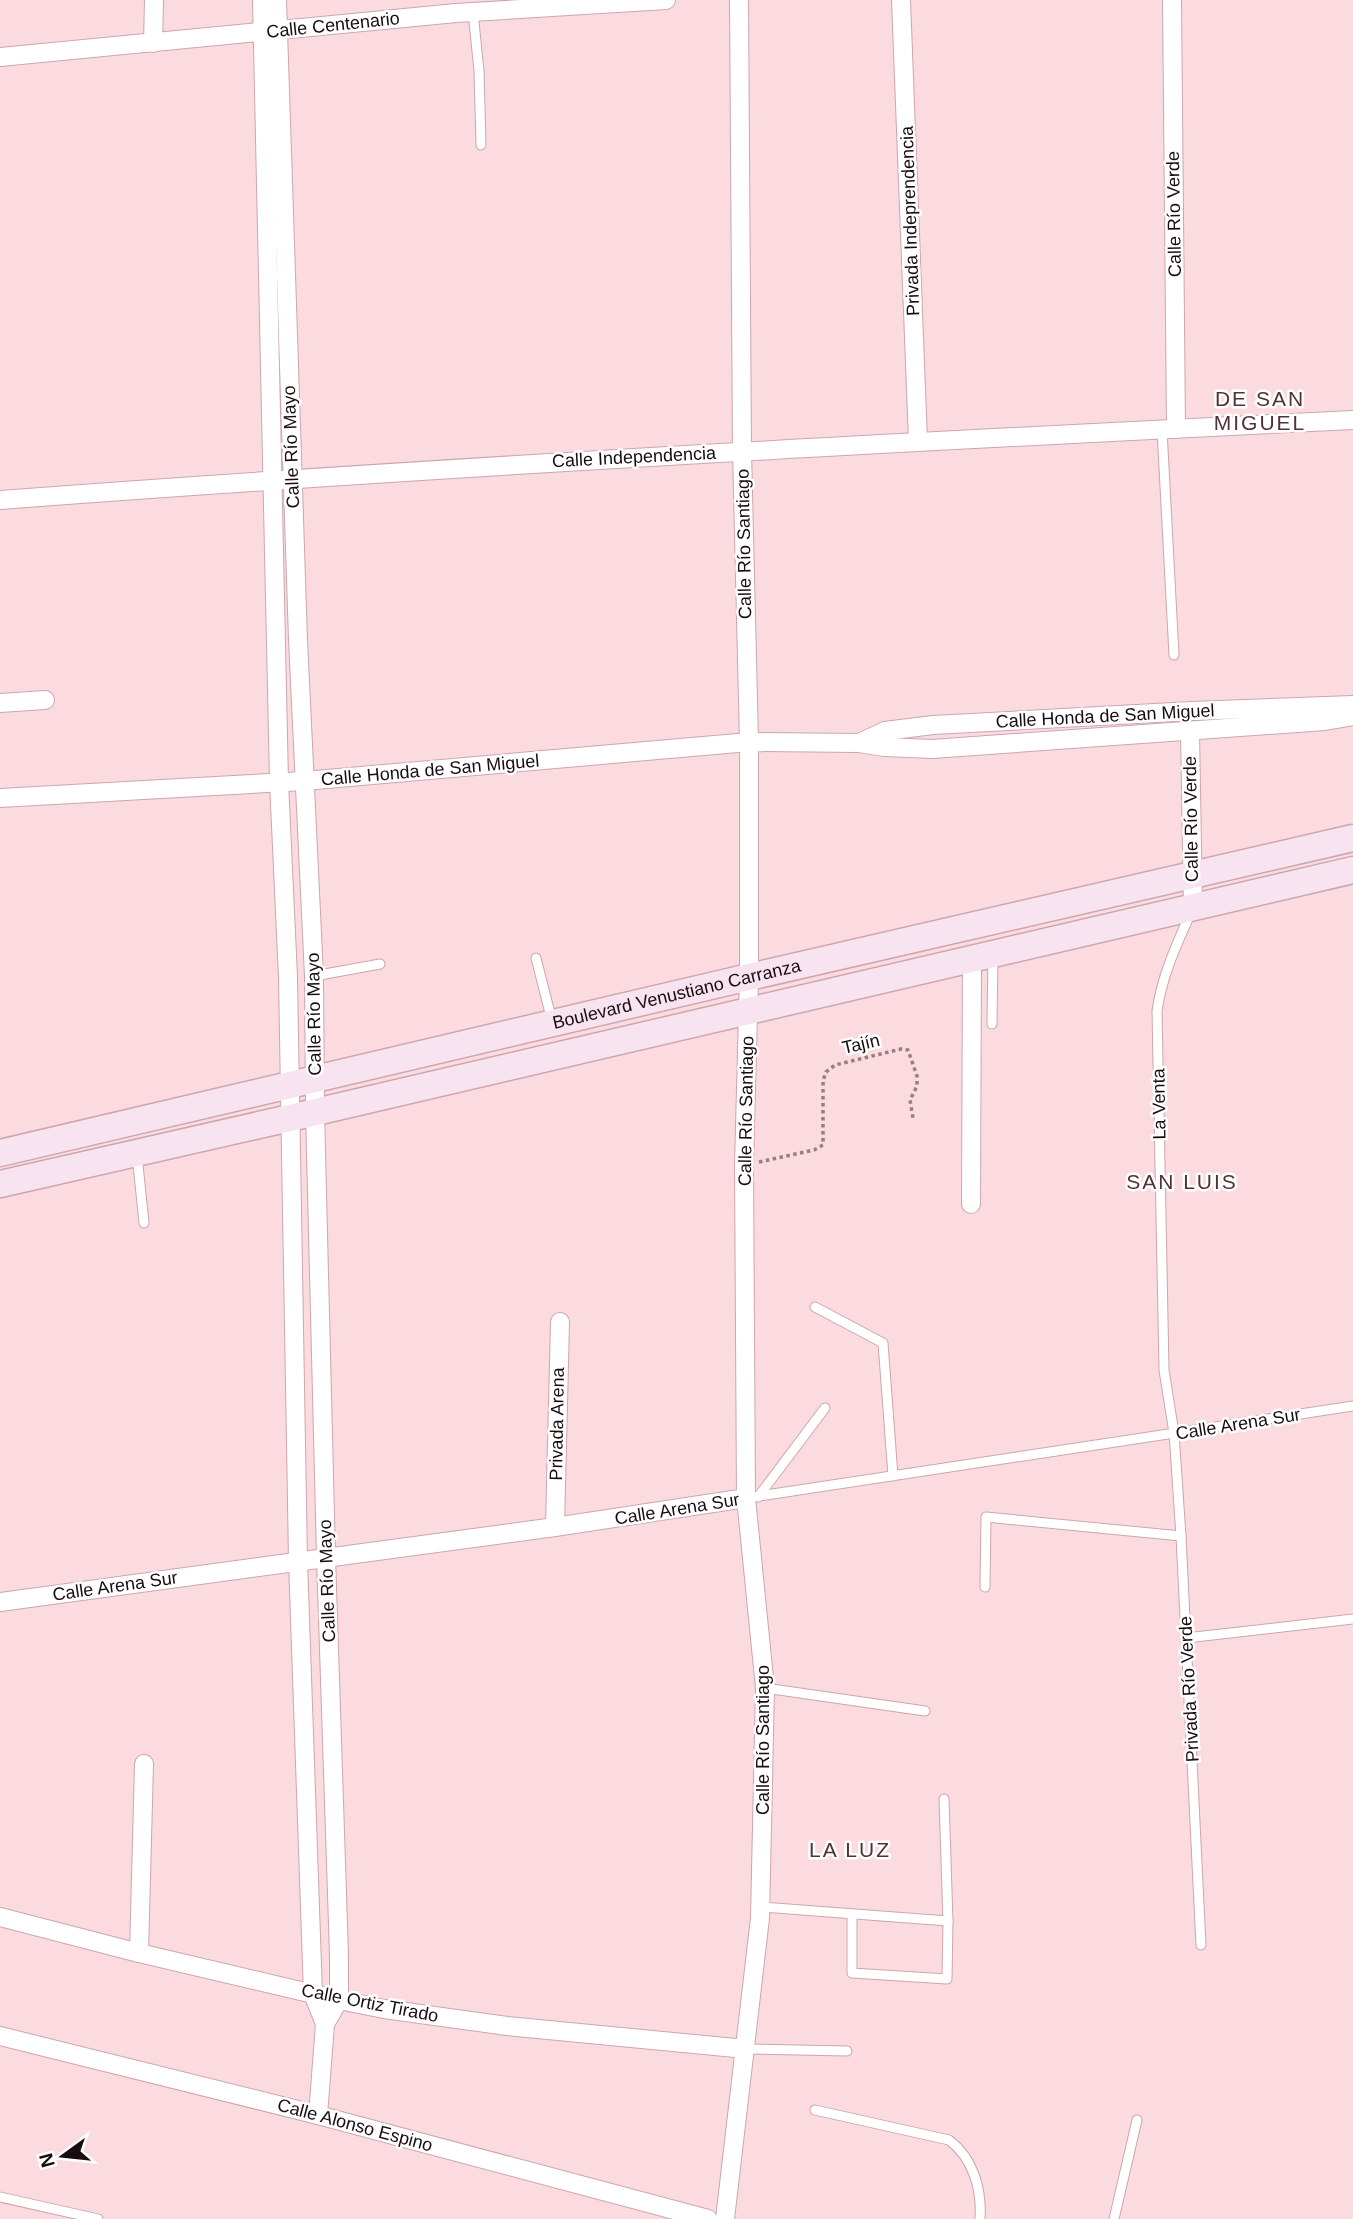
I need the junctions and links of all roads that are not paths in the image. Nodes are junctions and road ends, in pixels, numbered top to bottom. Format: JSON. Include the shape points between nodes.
{"nodes":[{"id":1,"x":154,"y":0,"type":"edge"},
{"id":2,"x":262,"y":0,"type":"edge"},
{"id":3,"x":277,"y":0,"type":"edge"},
{"id":4,"x":666,"y":0,"type":"edge"},
{"id":5,"x":738,"y":0,"type":"edge"},
{"id":6,"x":901,"y":0,"type":"edge"},
{"id":7,"x":1172,"y":0,"type":"edge"},
{"id":8,"x":461,"y":9,"type":"edge"},
{"id":9,"x":269,"y":32,"type":"junction"},
{"id":10,"x":153,"y":43,"type":"junction"},
{"id":11,"x":0,"y":57,"type":"edge"},
{"id":12,"x":481,"y":145,"type":"dead end"},
{"id":13,"x":1353,"y":420,"type":"edge"},
{"id":14,"x":1169,"y":429,"type":"junction"},
{"id":15,"x":918,"y":441,"type":"junction"},
{"id":16,"x":742,"y":451,"type":"junction"},
{"id":17,"x":292,"y":478,"type":"junction"},
{"id":18,"x":273,"y":480,"type":"junction"},
{"id":19,"x":0,"y":500,"type":"edge"},
{"id":20,"x":1174,"y":655,"type":"dead end"},
{"id":21,"x":45,"y":700,"type":"dead end"},
{"id":22,"x":0,"y":704,"type":"edge"},
{"id":23,"x":1353,"y":705,"type":"edge"},
{"id":24,"x":1353,"y":716,"type":"edge"},
{"id":25,"x":1190,"y":731,"type":"junction"},
{"id":26,"x":749,"y":743,"type":"junction"},
{"id":27,"x":859,"y":743,"type":"junction"},
{"id":28,"x":304,"y":781,"type":"junction"},
{"id":29,"x":279,"y":782,"type":"junction"},
{"id":30,"x":0,"y":798,"type":"edge"},
{"id":31,"x":1353,"y":838,"type":"edge"},
{"id":32,"x":1353,"y":870,"type":"edge"},
{"id":33,"x":1192,"y":874,"type":"junction"},
{"id":34,"x":1193,"y":907,"type":"junction"},
{"id":35,"x":983,"y":956,"type":"junction"},
{"id":36,"x":536,"y":958,"type":"dead end"},
{"id":37,"x":380,"y":964,"type":"dead end"},
{"id":38,"x":314,"y":976,"type":"junction"},
{"id":39,"x":288,"y":977,"type":"junction"},
{"id":40,"x":749,"y":977,"type":"junction"},
{"id":41,"x":748,"y":1011,"type":"junction"},
{"id":42,"x":553,"y":1023,"type":"junction"},
{"id":43,"x":992,"y":1024,"type":"dead end"},
{"id":44,"x":315,"y":1078,"type":"junction"},
{"id":45,"x":289,"y":1084,"type":"junction"},
{"id":46,"x":302,"y":1115,"type":"junction"},
{"id":47,"x":0,"y":1153,"type":"edge"},
{"id":48,"x":137,"y":1153,"type":"junction"},
{"id":49,"x":0,"y":1184,"type":"edge"},
{"id":50,"x":971,"y":1203,"type":"dead end"},
{"id":51,"x":144,"y":1223,"type":"dead end"},
{"id":52,"x":815,"y":1307,"type":"dead end"},
{"id":53,"x":560,"y":1322,"type":"dead end"},
{"id":54,"x":1353,"y":1406,"type":"edge"},
{"id":55,"x":825,"y":1408,"type":"dead end"},
{"id":56,"x":1174,"y":1433,"type":"junction"},
{"id":57,"x":893,"y":1476,"type":"junction"},
{"id":58,"x":752,"y":1497,"type":"junction"},
{"id":59,"x":555,"y":1527,"type":"junction"},
{"id":60,"x":1181,"y":1536,"type":"junction"},
{"id":61,"x":326,"y":1557,"type":"junction"},
{"id":62,"x":298,"y":1561,"type":"junction"},
{"id":63,"x":985,"y":1587,"type":"dead end"},
{"id":64,"x":0,"y":1602,"type":"edge"},
{"id":65,"x":1353,"y":1619,"type":"edge"},
{"id":66,"x":1186,"y":1638,"type":"junction"},
{"id":67,"x":765,"y":1688,"type":"junction"},
{"id":68,"x":925,"y":1711,"type":"dead end"},
{"id":69,"x":144,"y":1764,"type":"dead end"},
{"id":70,"x":944,"y":1799,"type":"dead end"},
{"id":71,"x":761,"y":1907,"type":"junction"},
{"id":72,"x":852,"y":1914,"type":"junction"},
{"id":73,"x":0,"y":1917,"type":"edge"},
{"id":74,"x":948,"y":1921,"type":"junction"},
{"id":75,"x":1201,"y":1945,"type":"dead end"},
{"id":76,"x":139,"y":1953,"type":"junction"},
{"id":77,"x":313,"y":1994,"type":"junction"},
{"id":78,"x":339,"y":2000,"type":"junction"},
{"id":79,"x":325,"y":2024,"type":"junction"},
{"id":80,"x":0,"y":2036,"type":"edge"},
{"id":81,"x":746,"y":2049,"type":"junction"},
{"id":82,"x":847,"y":2051,"type":"dead end"},
{"id":83,"x":814,"y":2110,"type":"dead end"},
{"id":84,"x":318,"y":2115,"type":"junction"},
{"id":85,"x":1137,"y":2120,"type":"dead end"},
{"id":86,"x":0,"y":2197,"type":"edge"},
{"id":87,"x":98,"y":2219,"type":"edge"},
{"id":88,"x":708,"y":2219,"type":"edge"},
{"id":89,"x":725,"y":2219,"type":"edge"},
{"id":90,"x":980,"y":2219,"type":"edge"},
{"id":91,"x":1114,"y":2219,"type":"edge"}],
"edges":[{"from":1,"to":10,"type":"street"},
{"from":2,"to":9,"type":"street","name":"Calle Río Mayo"},
{"from":3,"to":9,"type":"street","name":"Calle Río Mayo"},
{"from":4,"to":8,"type":"street","name":"Calle Centenario"},
{"from":5,"to":16,"type":"street","name":"Calle Río Santiago"},
{"from":6,"to":15,"type":"street","name":"Privada Indeprendencia"},
{"from":7,"to":14,"type":"street","name":"Calle Río Verde"},
{"from":8,"to":9,"type":"street","name":"Calle Centenario"},
{"from":8,"to":12,"type":"lane","via":[[479,71]]},
{"from":9,"to":10,"type":"street","name":"Calle Centenario"},
{"from":9,"to":17,"type":"street","name":"Calle Río Mayo"},
{"from":9,"to":18,"type":"street","name":"Calle Río Mayo"},
{"from":10,"to":11,"type":"street","name":"Calle Centenario"},
{"from":13,"to":14,"type":"street","name":"Calle Independencia"},
{"from":14,"to":15,"type":"street","name":"Calle Independencia"},
{"from":14,"to":20,"type":"lane"},
{"from":15,"to":16,"type":"street","name":"Calle Independencia"},
{"from":16,"to":17,"type":"street","name":"Calle Independencia"},
{"from":16,"to":26,"type":"street","name":"Calle Río Santiago"},
{"from":17,"to":18,"type":"street","name":"Calle Independencia"},
{"from":17,"to":28,"type":"street","name":"Calle Río Mayo"},
{"from":18,"to":19,"type":"street","name":"Calle Independencia"},
{"from":18,"to":29,"type":"street","name":"Calle Río Mayo"},
{"from":21,"to":22,"type":"street"},
{"from":23,"to":27,"type":"street","name":"Calle Honda de San Miguel","via":[[933,725],[884,731]]},
{"from":24,"to":25,"type":"street","name":"Calle Honda de San Miguel"},
{"from":25,"to":27,"type":"street","name":"Calle Honda de San Miguel","via":[[932,749]]},
{"from":25,"to":33,"type":"street","name":"Calle Río Verde"},
{"from":26,"to":27,"type":"street","name":"Calle Honda de San Miguel"},
{"from":26,"to":28,"type":"street","name":"Calle Honda de San Miguel"},
{"from":26,"to":40,"type":"street","name":"Calle Río Santiago"},
{"from":28,"to":29,"type":"street","name":"Calle Honda de San Miguel"},
{"from":28,"to":38,"type":"street","name":"Calle Río Mayo"},
{"from":29,"to":30,"type":"street","name":"Calle Honda de San Miguel"},
{"from":29,"to":39,"type":"street","name":"Calle Río Mayo"},
{"from":31,"to":33,"type":"main road","name":"Boulevard Venustiano Carranza"},
{"from":32,"to":34,"type":"main road","name":"Boulevard Venustiano Carranza"},
{"from":33,"to":34,"type":"street","name":"Calle Río Verde"},
{"from":33,"to":40,"type":"main road","name":"Boulevard Venustiano Carranza"},
{"from":34,"to":35,"type":"main road","name":"Boulevard Venustiano Carranza"},
{"from":34,"to":56,"type":"lane","name":"La Venta","via":[[1166,972],[1157,1011],[1164,1370]]},
{"from":35,"to":41,"type":"main road","name":"Boulevard Venustiano Carranza"},
{"from":35,"to":43,"type":"lane"},
{"from":35,"to":50,"type":"street"},
{"from":36,"to":42,"type":"lane"},
{"from":37,"to":38,"type":"lane"},
{"from":38,"to":39,"type":"street"},
{"from":38,"to":44,"type":"street","name":"Calle Río Mayo"},
{"from":39,"to":45,"type":"street","name":"Calle Río Mayo"},
{"from":40,"to":41,"type":"street","name":"Calle Río Santiago"},
{"from":40,"to":42,"type":"main road","name":"Boulevard Venustiano Carranza"},
{"from":41,"to":46,"type":"main road","name":"Boulevard Venustiano Carranza"},
{"from":41,"to":58,"type":"street","name":"Calle Río Santiago","via":[[744,1165]]},
{"from":42,"to":44,"type":"main road","name":"Boulevard Venustiano Carranza"},
{"from":44,"to":45,"type":"main road","name":"Boulevard Venustiano Carranza"},
{"from":44,"to":46,"type":"street","name":"Calle Río Mayo"},
{"from":45,"to":46,"type":"street","name":"Calle Río Mayo"},
{"from":45,"to":47,"type":"main road","name":"Boulevard Venustiano Carranza"},
{"from":46,"to":48,"type":"main road","name":"Boulevard Venustiano Carranza"},
{"from":46,"to":61,"type":"street","name":"Calle Río Mayo"},
{"from":46,"to":62,"type":"street","name":"Calle Río Mayo"},
{"from":48,"to":49,"type":"main road","name":"Boulevard Venustiano Carranza"},
{"from":48,"to":51,"type":"lane"},
{"from":52,"to":57,"type":"lane","via":[[883,1343]]},
{"from":53,"to":59,"type":"street","name":"Privada Arena"},
{"from":54,"to":56,"type":"lane","name":"Calle Arena Sur"},
{"from":55,"to":58,"type":"lane"},
{"from":56,"to":57,"type":"lane","name":"Calle Arena Sur"},
{"from":56,"to":60,"type":"lane","name":"Privada Río Verde"},
{"from":57,"to":58,"type":"lane","name":"Calle Arena Sur"},
{"from":58,"to":59,"type":"street","name":"Calle Arena Sur"},
{"from":58,"to":67,"type":"street","name":"Calle Río Santiago"},
{"from":59,"to":61,"type":"street","name":"Calle Arena Sur"},
{"from":60,"to":63,"type":"lane","via":[[986,1517]]},
{"from":60,"to":66,"type":"lane","name":"Privada Río Verde"},
{"from":61,"to":62,"type":"street","name":"Calle Arena Sur"},
{"from":61,"to":78,"type":"street","name":"Calle Río Mayo"},
{"from":62,"to":64,"type":"street","name":"Calle Arena Sur"},
{"from":62,"to":77,"type":"street","name":"Calle Río Mayo"},
{"from":65,"to":66,"type":"lane"},
{"from":66,"to":75,"type":"lane","name":"Privada Río Verde"},
{"from":67,"to":68,"type":"lane"},
{"from":67,"to":71,"type":"street","name":"Calle Río Santiago"},
{"from":69,"to":76,"type":"street"},
{"from":70,"to":74,"type":"lane"},
{"from":71,"to":72,"type":"lane"},
{"from":71,"to":81,"type":"street","name":"Calle Río Santiago"},
{"from":72,"to":74,"type":"lane"},
{"from":72,"to":74,"type":"lane","via":[[852,1973],[947,1979]]},
{"from":73,"to":76,"type":"street","name":"Calle Ortiz Tirado"},
{"from":76,"to":77,"type":"street","name":"Calle Ortiz Tirado"},
{"from":77,"to":78,"type":"street","name":"Calle Ortiz Tirado"},
{"from":77,"to":79,"type":"street","name":"Calle Río Mayo"},
{"from":78,"to":79,"type":"street","name":"Calle Río Mayo"},
{"from":78,"to":81,"type":"street","name":"Calle Ortiz Tirado","via":[[507,2026]]},
{"from":79,"to":84,"type":"street","name":"Calle Río Mayo"},
{"from":80,"to":84,"type":"street","name":"Calle Alonso Espino"},
{"from":81,"to":82,"type":"lane"},
{"from":81,"to":89,"type":"street","name":"Calle Río Santiago"},
{"from":83,"to":90,"type":"lane","via":[[949,2140],[960,2148],[975,2174]]},
{"from":84,"to":88,"type":"street","name":"Calle Alonso Espino"},
{"from":85,"to":91,"type":"lane"},
{"from":86,"to":87,"type":"lane"}]}
